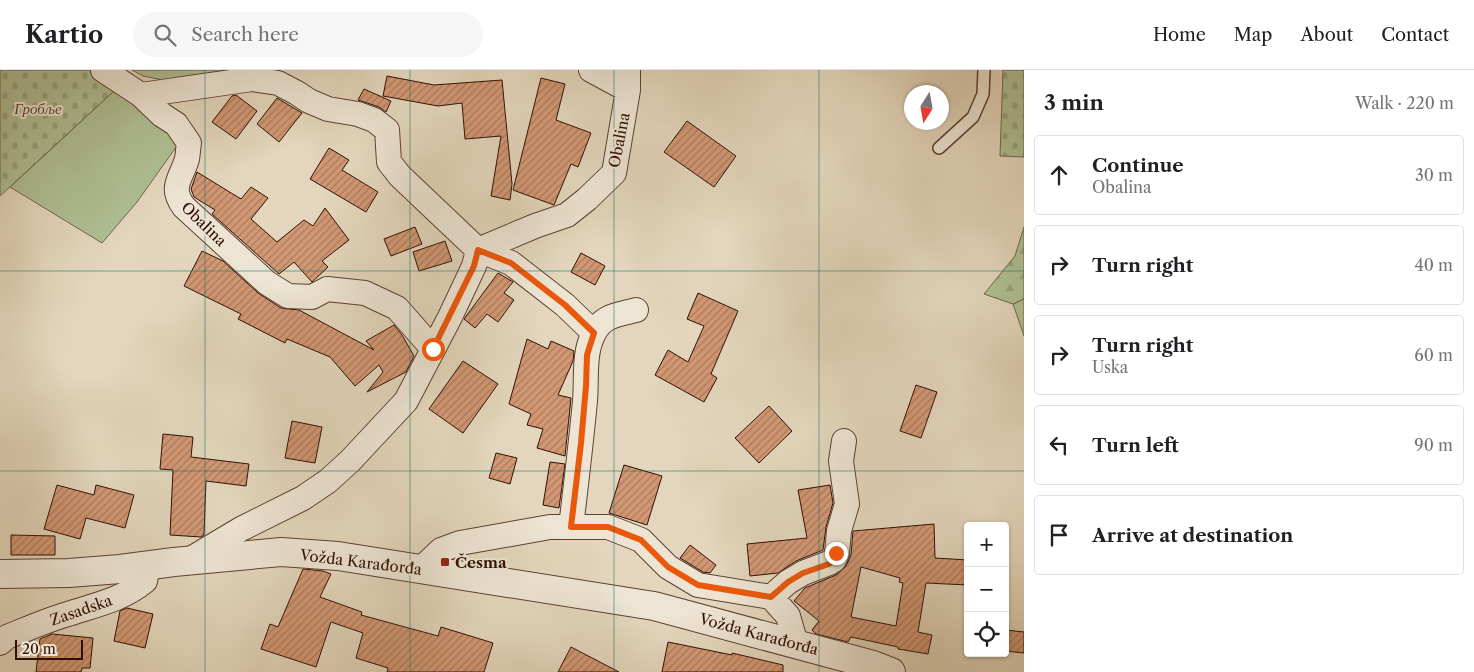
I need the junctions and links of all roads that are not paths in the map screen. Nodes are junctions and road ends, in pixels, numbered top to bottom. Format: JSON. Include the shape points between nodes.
{"nodes":[{"id":1,"x":103,"y":70,"type":"edge"},
{"id":2,"x":591,"y":70,"type":"edge"},
{"id":3,"x":984,"y":70,"type":"edge"},
{"id":4,"x":628,"y":80,"type":"edge"},
{"id":5,"x":141,"y":95,"type":"junction"},
{"id":6,"x":939,"y":148,"type":"dead end"},
{"id":7,"x":478,"y":250,"type":"junction"},
{"id":8,"x":636,"y":310,"type":"dead end"},
{"id":9,"x":594,"y":333,"type":"junction"},
{"id":10,"x":433,"y":349,"type":"junction"},
{"id":11,"x":844,"y":441,"type":"dead end"},
{"id":12,"x":571,"y":527,"type":"junction"},
{"id":13,"x":189,"y":560,"type":"junction"},
{"id":14,"x":148,"y":565,"type":"junction"},
{"id":15,"x":421,"y":569,"type":"junction"},
{"id":16,"x":0,"y":574,"type":"edge"},
{"id":17,"x":771,"y":597,"type":"junction"},
{"id":18,"x":0,"y":643,"type":"edge"},
{"id":19,"x":796,"y":644,"type":"junction"},
{"id":20,"x":890,"y":672,"type":"edge"}],
"edges":[{"from":1,"to":5,"type":"street"},
{"from":2,"to":4,"type":"street"},
{"from":3,"to":6,"type":"lane","via":[[983,94],[973,117]]},
{"from":4,"to":7,"type":"street","name":"Obalina","via":[[614,173],[567,215]]},
{"from":5,"to":7,"type":"street","via":[[252,79],[278,83],[309,102],[374,120],[387,130],[389,162],[400,176]]},
{"from":5,"to":10,"type":"street","name":"Obalina","via":[[176,124],[189,143],[176,186],[177,198],[267,283],[288,296],[312,297],[328,289],[365,293],[398,308]]},
{"from":7,"to":9,"type":"street","via":[[511,263],[565,305]]},
{"from":7,"to":10,"type":"street","via":[[474,266]]},
{"from":8,"to":9,"type":"street","via":[[606,318]]},
{"from":9,"to":12,"type":"street","via":[[587,355]]},
{"from":10,"to":13,"type":"street","via":[[406,401],[339,471],[303,498]]},
{"from":11,"to":17,"type":"street","via":[[841,461],[847,504],[834,560],[803,573]]},
{"from":12,"to":15,"type":"street","via":[[550,527],[460,543],[441,550]]},
{"from":12,"to":17,"type":"street","via":[[608,527],[641,540],[668,567],[698,585]]},
{"from":13,"to":14,"type":"street","name":"Vožda Karađorđa"},
{"from":13,"to":15,"type":"street","name":"Vožda Karađorđa","via":[[281,552],[338,556]]},
{"from":14,"to":16,"type":"street","name":"Vožda Karađorđa","via":[[69,573]]},
{"from":14,"to":18,"type":"street","name":"Zasadska","via":[[145,581],[132,592],[6,637]]},
{"from":15,"to":19,"type":"street","name":"Vožda Karađorđa","via":[[654,606]]},
{"from":17,"to":19,"type":"street","via":[[788,616]]},
{"from":19,"to":20,"type":"street","name":"Vožda Karađorđa"}]}
